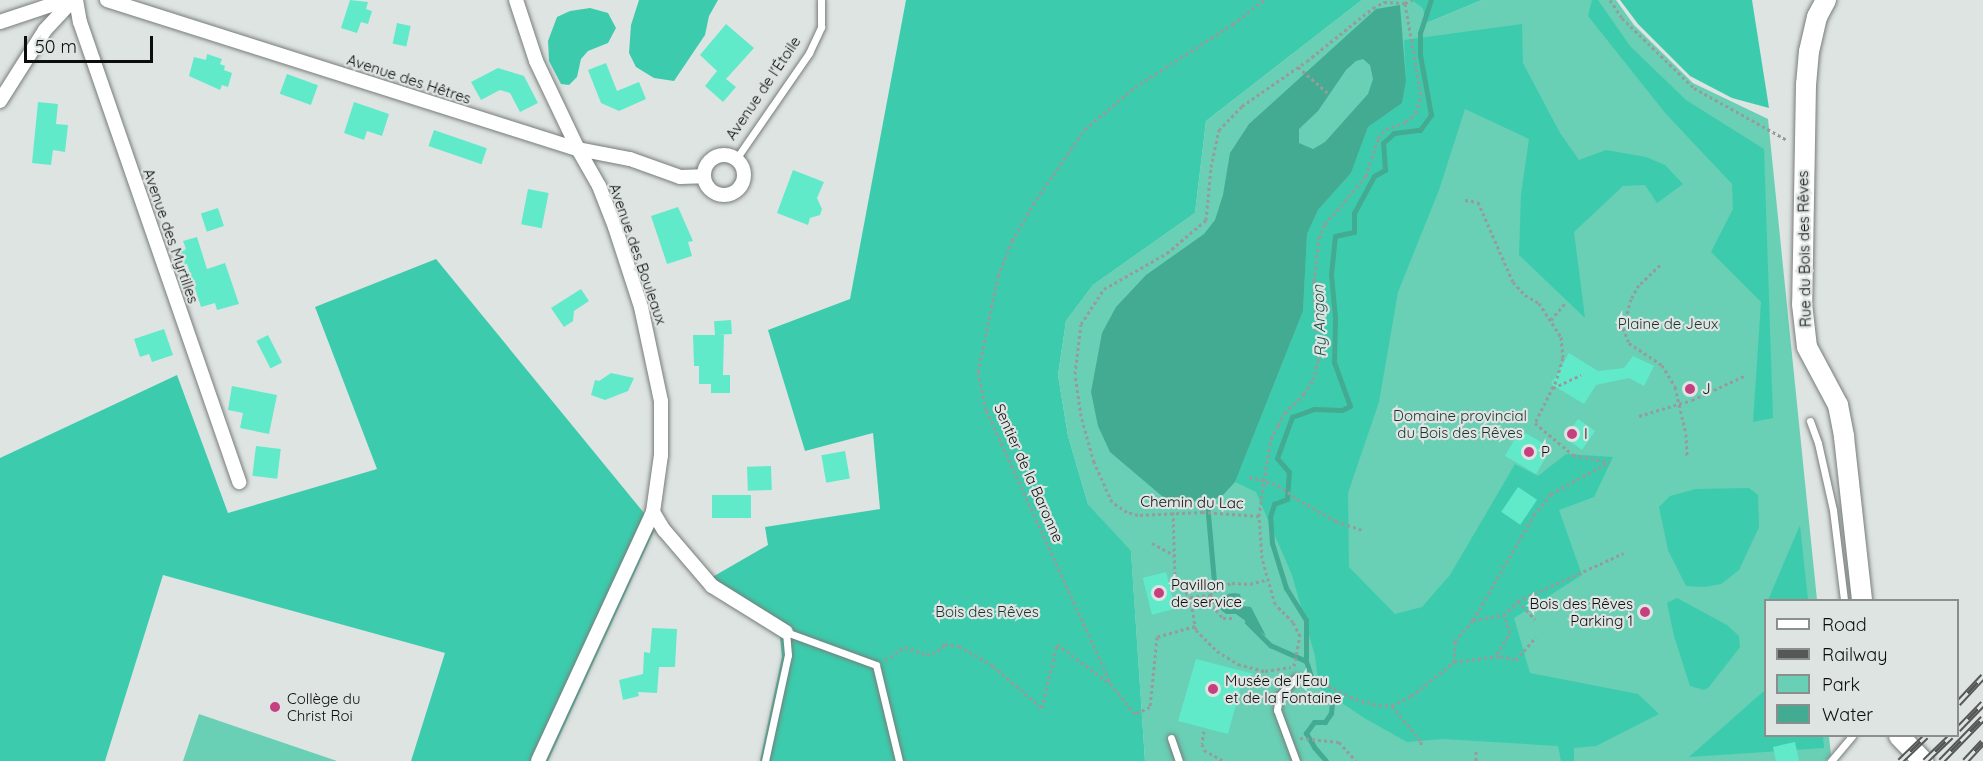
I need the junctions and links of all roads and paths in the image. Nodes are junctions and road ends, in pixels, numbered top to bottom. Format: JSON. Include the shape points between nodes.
{"nodes":[{"id":1,"x":66,"y":0,"type":"edge"},
{"id":2,"x":75,"y":0,"type":"edge"},
{"id":3,"x":107,"y":0,"type":"edge"},
{"id":4,"x":516,"y":0,"type":"edge"},
{"id":5,"x":821,"y":0,"type":"edge"},
{"id":6,"x":1264,"y":0,"type":"edge"},
{"id":7,"x":1412,"y":0,"type":"edge"},
{"id":8,"x":1610,"y":0,"type":"edge"},
{"id":9,"x":1826,"y":0,"type":"edge"},
{"id":10,"x":1405,"y":3,"type":"junction"},
{"id":11,"x":0,"y":22,"type":"edge"},
{"id":12,"x":1298,"y":67,"type":"junction"},
{"id":13,"x":1329,"y":94,"type":"dead end"},
{"id":14,"x":0,"y":101,"type":"edge"},
{"id":15,"x":1791,"y":143,"type":"dead end"},
{"id":16,"x":578,"y":149,"type":"junction"},
{"id":17,"x":736,"y":159,"type":"junction"},
{"id":18,"x":703,"y":176,"type":"junction"},
{"id":19,"x":1465,"y":200,"type":"dead end"},
{"id":20,"x":1660,"y":265,"type":"dead end"},
{"id":21,"x":1566,"y":302,"type":"dead end"},
{"id":22,"x":1551,"y":320,"type":"junction"},
{"id":23,"x":1581,"y":375,"type":"dead end"},
{"id":24,"x":1746,"y":375,"type":"dead end"},
{"id":25,"x":1551,"y":390,"type":"junction"},
{"id":26,"x":1679,"y":404,"type":"junction"},
{"id":27,"x":1639,"y":416,"type":"dead end"},
{"id":28,"x":1810,"y":421,"type":"dead end"},
{"id":29,"x":1687,"y":456,"type":"dead end"},
{"id":30,"x":1250,"y":477,"type":"dead end"},
{"id":31,"x":1264,"y":481,"type":"junction"},
{"id":32,"x":239,"y":482,"type":"dead end"},
{"id":33,"x":653,"y":512,"type":"junction"},
{"id":34,"x":1173,"y":512,"type":"junction"},
{"id":35,"x":1259,"y":516,"type":"junction"},
{"id":36,"x":1362,"y":530,"type":"dead end"},
{"id":37,"x":1152,"y":543,"type":"dead end"},
{"id":38,"x":1624,"y":553,"type":"dead end"},
{"id":39,"x":1174,"y":556,"type":"junction"},
{"id":40,"x":1266,"y":580,"type":"junction"},
{"id":41,"x":1210,"y":595,"type":"junction"},
{"id":42,"x":1190,"y":597,"type":"junction"},
{"id":43,"x":1844,"y":599,"type":"edge"},
{"id":44,"x":1862,"y":599,"type":"edge"},
{"id":45,"x":1518,"y":601,"type":"junction"},
{"id":46,"x":1503,"y":615,"type":"junction"},
{"id":47,"x":1235,"y":618,"type":"dead end"},
{"id":48,"x":1535,"y":619,"type":"dead end"},
{"id":49,"x":1473,"y":620,"type":"junction"},
{"id":50,"x":1195,"y":626,"type":"junction"},
{"id":51,"x":786,"y":632,"type":"junction"},
{"id":52,"x":1536,"y":637,"type":"dead end"},
{"id":53,"x":1497,"y":654,"type":"dead end"},
{"id":54,"x":1454,"y":662,"type":"junction"},
{"id":55,"x":876,"y":666,"type":"junction"},
{"id":56,"x":1296,"y":678,"type":"joint"},
{"id":57,"x":1112,"y":686,"type":"junction"},
{"id":58,"x":1392,"y":706,"type":"junction"},
{"id":59,"x":1204,"y":731,"type":"dead end"},
{"id":60,"x":1850,"y":737,"type":"edge"},
{"id":61,"x":1901,"y":737,"type":"edge"},
{"id":62,"x":1171,"y":738,"type":"dead end"},
{"id":63,"x":1304,"y":738,"type":"dead end"},
{"id":64,"x":1421,"y":747,"type":"dead end"},
{"id":65,"x":1476,"y":750,"type":"dead end"},
{"id":66,"x":538,"y":761,"type":"edge"},
{"id":67,"x":765,"y":761,"type":"edge"},
{"id":68,"x":898,"y":761,"type":"edge"},
{"id":69,"x":1179,"y":761,"type":"edge"},
{"id":70,"x":1224,"y":761,"type":"edge"},
{"id":71,"x":1296,"y":761,"type":"edge"},
{"id":72,"x":1356,"y":761,"type":"edge"},
{"id":73,"x":1476,"y":761,"type":"edge"},
{"id":74,"x":1831,"y":761,"type":"edge"},
{"id":75,"x":1923,"y":761,"type":"edge"}],
"edges":[{"from":1,"to":11,"type":"street"},
{"from":2,"to":14,"type":"street","via":[[45,30]]},
{"from":2,"to":32,"type":"street","name":"Avenue des Myrtilles"},
{"from":3,"to":16,"type":"street","name":"Avenue des Hêtres"},
{"from":4,"to":16,"type":"street","name":"Avenue des Bouleaux","via":[[536,60]]},
{"from":5,"to":17,"type":"lane","name":"Avenue de l'Étoile","via":[[821,27],[809,53]]},
{"from":6,"to":57,"type":"path","name":"Sentier de la Baronne","via":[[1135,87],[1085,129],[1033,204],[998,276],[978,372],[986,410]]},
{"from":7,"to":10,"type":"path","name":"Chemin du Lac"},
{"from":8,"to":15,"type":"path","via":[[1622,18],[1694,88]]},
{"from":9,"to":44,"type":"street","name":"Rue du Bois des Rêves","via":[[1817,17],[1806,84],[1802,304],[1807,347],[1838,405]]},
{"from":10,"to":12,"type":"path","name":"Chemin du Lac","via":[[1384,2],[1373,8]]},
{"from":10,"to":31,"type":"path","via":[[1421,95],[1419,104],[1406,122],[1386,129],[1378,138],[1366,176],[1325,224],[1319,238],[1314,281],[1318,361],[1308,387],[1278,425]]},
{"from":12,"to":13,"type":"path"},
{"from":12,"to":34,"type":"path","name":"Chemin du Lac","via":[[1242,106],[1219,130],[1206,220],[1167,253],[1104,289],[1081,324],[1075,374],[1081,416],[1094,462],[1112,502],[1138,515]]},
{"from":16,"to":18,"type":"street","name":"Avenue des Hêtres","via":[[630,159],[680,177]]},
{"from":16,"to":33,"type":"street","name":"Avenue des Bouleaux","via":[[599,186],[615,227],[650,342],[661,401],[661,454]]},
{"from":17,"to":18,"type":"street","via":[[725,154],[714,157]]},
{"from":17,"to":18,"type":"street","via":[[743,170],[742,183],[733,193],[720,195],[708,189]]},
{"from":19,"to":22,"type":"path","via":[[1478,202],[1513,282],[1539,303]]},
{"from":20,"to":26,"type":"path","via":[[1639,285],[1623,328],[1629,343],[1662,365],[1675,387]]},
{"from":21,"to":22,"type":"path"},
{"from":22,"to":25,"type":"path","via":[[1561,338],[1563,358]]},
{"from":23,"to":25,"type":"path"},
{"from":24,"to":26,"type":"path"},
{"from":25,"to":49,"type":"path","via":[[1535,423],[1573,455],[1609,462],[1551,494],[1534,515]]},
{"from":26,"to":27,"type":"path"},
{"from":26,"to":29,"type":"path"},
{"from":28,"to":43,"type":"lane","via":[[1833,510]]},
{"from":30,"to":31,"type":"path"},
{"from":31,"to":35,"type":"path"},
{"from":31,"to":36,"type":"path","via":[[1278,485],[1336,521]]},
{"from":33,"to":51,"type":"street","via":[[712,586]]},
{"from":33,"to":66,"type":"street","name":"Avenue des Bouleaux"},
{"from":34,"to":35,"type":"path","name":"Chemin du Lac"},
{"from":34,"to":39,"type":"path"},
{"from":35,"to":40,"type":"path","name":"Chemin du Lac"},
{"from":37,"to":39,"type":"path"},
{"from":38,"to":45,"type":"path"},
{"from":39,"to":42,"type":"path","via":[[1175,578]]},
{"from":40,"to":41,"type":"path","via":[[1222,585]]},
{"from":40,"to":50,"type":"path","name":"Chemin du Lac","via":[[1275,604],[1293,622],[1300,636],[1294,666],[1264,671],[1238,664],[1217,651]]},
{"from":41,"to":42,"type":"path"},
{"from":41,"to":47,"type":"path","via":[[1223,618]]},
{"from":42,"to":50,"type":"path"},
{"from":45,"to":46,"type":"path"},
{"from":45,"to":48,"type":"path"},
{"from":46,"to":49,"type":"path"},
{"from":46,"to":53,"type":"path","via":[[1510,633]]},
{"from":49,"to":54,"type":"path","via":[[1455,640]]},
{"from":50,"to":57,"type":"path","name":"Sentier de la Baronne","via":[[1157,637],[1150,707],[1136,714]]},
{"from":51,"to":55,"type":"lane"},
{"from":51,"to":67,"type":"lane","via":[[788,655]]},
{"from":52,"to":54,"type":"path","via":[[1516,660],[1500,656]]},
{"from":54,"to":58,"type":"path"},
{"from":55,"to":57,"type":"path","via":[[905,647],[927,655],[945,644],[960,646],[993,666],[1042,708],[1057,644]]},
{"from":55,"to":68,"type":"lane"},
{"from":56,"to":58,"type":"path","via":[[1323,683],[1350,697]]},
{"from":56,"to":71,"type":"lane","via":[[1279,696],[1276,710]]},
{"from":58,"to":64,"type":"path","via":[[1421,741]]},
{"from":59,"to":70,"type":"path","via":[[1204,750]]},
{"from":60,"to":74,"type":"lane"},
{"from":61,"to":75,"type":"street"},
{"from":62,"to":69,"type":"lane"},
{"from":63,"to":72,"type":"path","via":[[1339,742]]},
{"from":65,"to":73,"type":"path"}]}
